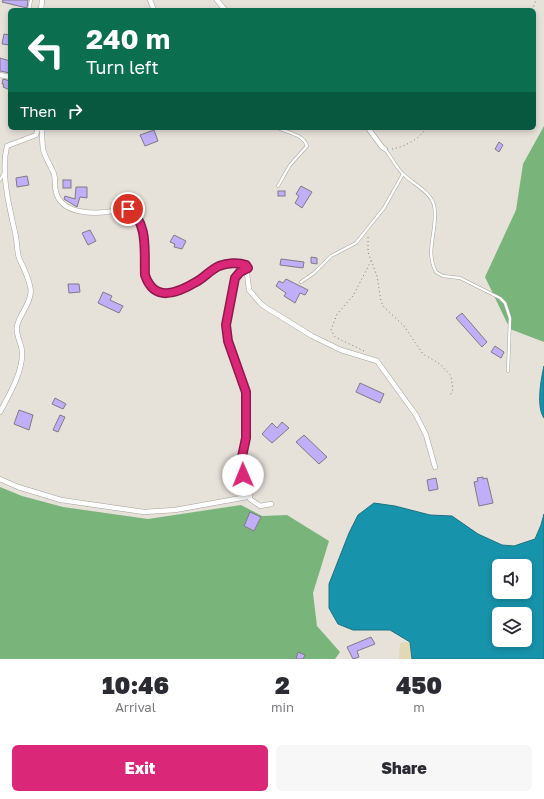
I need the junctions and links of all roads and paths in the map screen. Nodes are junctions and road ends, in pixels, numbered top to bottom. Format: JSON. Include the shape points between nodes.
{"nodes":[{"id":1,"x":217,"y":0,"type":"edge"},
{"id":2,"x":223,"y":8,"type":"edge"},
{"id":3,"x":37,"y":130,"type":"edge"},
{"id":4,"x":42,"y":130,"type":"edge"},
{"id":5,"x":283,"y":130,"type":"edge"},
{"id":6,"x":369,"y":130,"type":"edge"},
{"id":7,"x":424,"y":130,"type":"edge"},
{"id":8,"x":385,"y":149,"type":"junction"},
{"id":9,"x":5,"y":173,"type":"junction"},
{"id":10,"x":403,"y":174,"type":"junction"},
{"id":11,"x":0,"y":180,"type":"edge"},
{"id":12,"x":278,"y":186,"type":"dead end"},
{"id":13,"x":368,"y":228,"type":"junction"},
{"id":14,"x":372,"y":261,"type":"junction"},
{"id":15,"x":248,"y":268,"type":"junction"},
{"id":16,"x":301,"y":282,"type":"dead end"},
{"id":17,"x":367,"y":353,"type":"dead end"},
{"id":18,"x":508,"y":371,"type":"dead end"},
{"id":19,"x":450,"y":396,"type":"dead end"},
{"id":20,"x":0,"y":412,"type":"edge"},
{"id":21,"x":435,"y":467,"type":"dead end"},
{"id":22,"x":0,"y":479,"type":"edge"},
{"id":23,"x":249,"y":493,"type":"junction"},
{"id":24,"x":270,"y":504,"type":"dead end"}],
"edges":[{"from":1,"to":2,"type":"street"},
{"from":3,"to":9,"type":"street","via":[[36,135],[7,146]]},
{"from":4,"to":15,"type":"street","via":[[43,149],[56,180],[56,192],[60,202],[70,209],[83,212],[128,209],[141,223],[145,275],[155,292],[164,294],[196,283],[218,266],[242,263]]},
{"from":5,"to":12,"type":"lane","via":[[299,136],[307,146],[290,165]]},
{"from":6,"to":8,"type":"street"},
{"from":7,"to":8,"type":"path","via":[[402,146]]},
{"from":8,"to":10,"type":"lane"},
{"from":9,"to":11,"type":"lane"},
{"from":9,"to":20,"type":"street","via":[[19,256],[31,288],[16,331],[21,344],[21,362]]},
{"from":10,"to":13,"type":"lane","via":[[393,195]]},
{"from":10,"to":18,"type":"lane","via":[[427,193],[433,203],[435,216],[430,248],[436,272],[460,278],[505,303],[510,318]]},
{"from":13,"to":14,"type":"path","via":[[368,252]]},
{"from":13,"to":16,"type":"lane","via":[[356,243],[331,256]]},
{"from":14,"to":17,"type":"path","via":[[353,296],[337,314],[331,330],[335,337]]},
{"from":14,"to":19,"type":"path","via":[[378,276],[383,306],[404,326],[423,354],[440,364],[451,376],[453,388]]},
{"from":15,"to":21,"type":"street","via":[[249,290],[262,305],[341,350],[377,361],[416,415],[426,435]]},
{"from":15,"to":23,"type":"street","via":[[235,278],[226,325],[228,341],[246,392],[246,438],[240,466]]},
{"from":22,"to":23,"type":"street","via":[[61,500],[144,512],[195,507],[246,497]]},
{"from":23,"to":24,"type":"street","via":[[250,499],[260,506]]}]}
